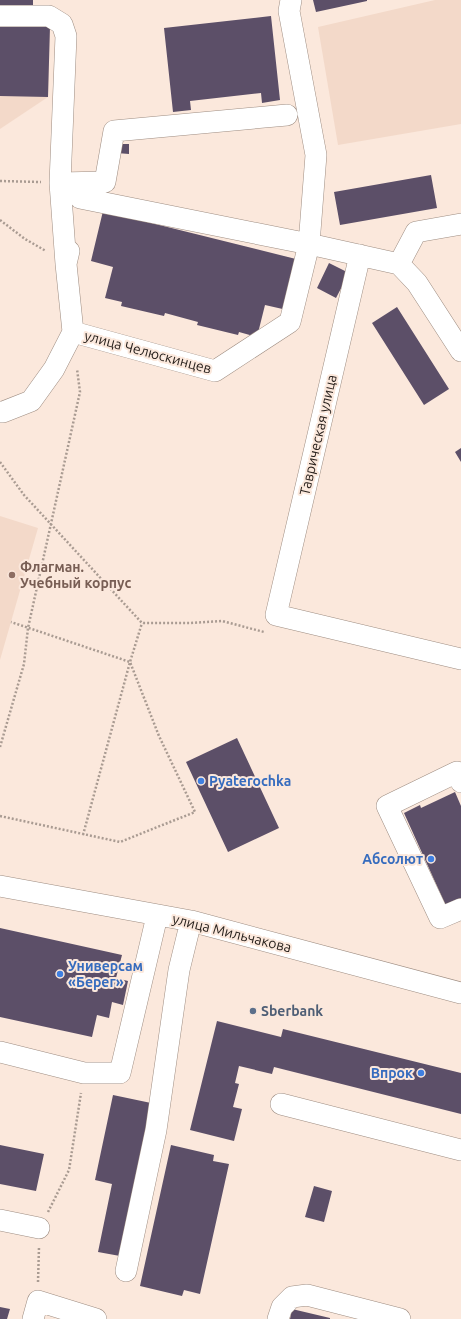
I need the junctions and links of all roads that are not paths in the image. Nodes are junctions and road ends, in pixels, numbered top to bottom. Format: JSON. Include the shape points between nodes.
{"nodes":[{"id":1,"x":290,"y":0,"type":"edge"},
{"id":2,"x":0,"y":16,"type":"edge"},
{"id":3,"x":287,"y":115,"type":"dead end"},
{"id":4,"x":105,"y":182,"type":"junction"},
{"id":5,"x":60,"y":183,"type":"junction"},
{"id":6,"x":80,"y":198,"type":"junction"},
{"id":7,"x":461,"y":224,"type":"edge"},
{"id":8,"x":309,"y":244,"type":"junction"},
{"id":9,"x":360,"y":255,"type":"junction"},
{"id":10,"x":66,"y":264,"type":"junction"},
{"id":11,"x":399,"y":264,"type":"junction"},
{"id":12,"x":73,"y":332,"type":"junction"},
{"id":13,"x":461,"y":351,"type":"edge"},
{"id":14,"x":0,"y":412,"type":"edge"},
{"id":15,"x":461,"y":659,"type":"edge"},
{"id":16,"x":461,"y":782,"type":"edge"},
{"id":17,"x":0,"y":886,"type":"edge"},
{"id":18,"x":461,"y":909,"type":"edge"},
{"id":19,"x":157,"y":916,"type":"junction"},
{"id":20,"x":191,"y":921,"type":"junction"},
{"id":21,"x":461,"y":993,"type":"edge"},
{"id":22,"x":0,"y":1052,"type":"edge"},
{"id":23,"x":281,"y":1104,"type":"dead end"},
{"id":24,"x":461,"y":1150,"type":"edge"},
{"id":25,"x":0,"y":1220,"type":"edge"},
{"id":26,"x":39,"y":1228,"type":"road end"},
{"id":27,"x":126,"y":1271,"type":"dead end"},
{"id":28,"x":35,"y":1310,"type":"edge"},
{"id":29,"x":96,"y":1319,"type":"edge"},
{"id":30,"x":278,"y":1319,"type":"edge"},
{"id":31,"x":400,"y":1319,"type":"edge"}],
"edges":[{"from":1,"to":8,"type":"street","name":"улица Челюскинцев","via":[[289,11],[316,155]]},
{"from":2,"to":5,"type":"street","via":[[48,16],[62,24],[66,36]]},
{"from":3,"to":4,"type":"street","via":[[114,131]]},
{"from":4,"to":5,"type":"street"},
{"from":4,"to":6,"type":"street"},
{"from":5,"to":10,"type":"street"},
{"from":6,"to":8,"type":"street"},
{"from":6,"to":10,"type":"street"},
{"from":7,"to":11,"type":"street","via":[[416,232]]},
{"from":8,"to":9,"type":"street"},
{"from":8,"to":12,"type":"street","name":"улица Челюскинцев","via":[[290,322],[216,371]]},
{"from":9,"to":11,"type":"street"},
{"from":9,"to":15,"type":"street","name":"Таврическая улица","via":[[272,624]]},
{"from":10,"to":12,"type":"street"},
{"from":11,"to":13,"type":"street","via":[[417,283]]},
{"from":12,"to":14,"type":"street","name":"улица Челюскинцев","via":[[54,369],[31,401]]},
{"from":16,"to":18,"type":"street","via":[[457,772],[387,806],[440,918]]},
{"from":17,"to":19,"type":"street","name":"улица Мильчакова"},
{"from":19,"to":20,"type":"street","name":"улица Мильчакова"},
{"from":19,"to":22,"type":"street","via":[[120,1073],[84,1073]]},
{"from":20,"to":21,"type":"street","name":"улица Мильчакова"},
{"from":20,"to":27,"type":"street","via":[[179,970],[156,1130]]},
{"from":23,"to":24,"type":"street"},
{"from":25,"to":26,"type":"street"},
{"from":28,"to":29,"type":"street"},
{"from":30,"to":31,"type":"street","via":[[282,1307],[292,1297],[307,1295]]}]}
